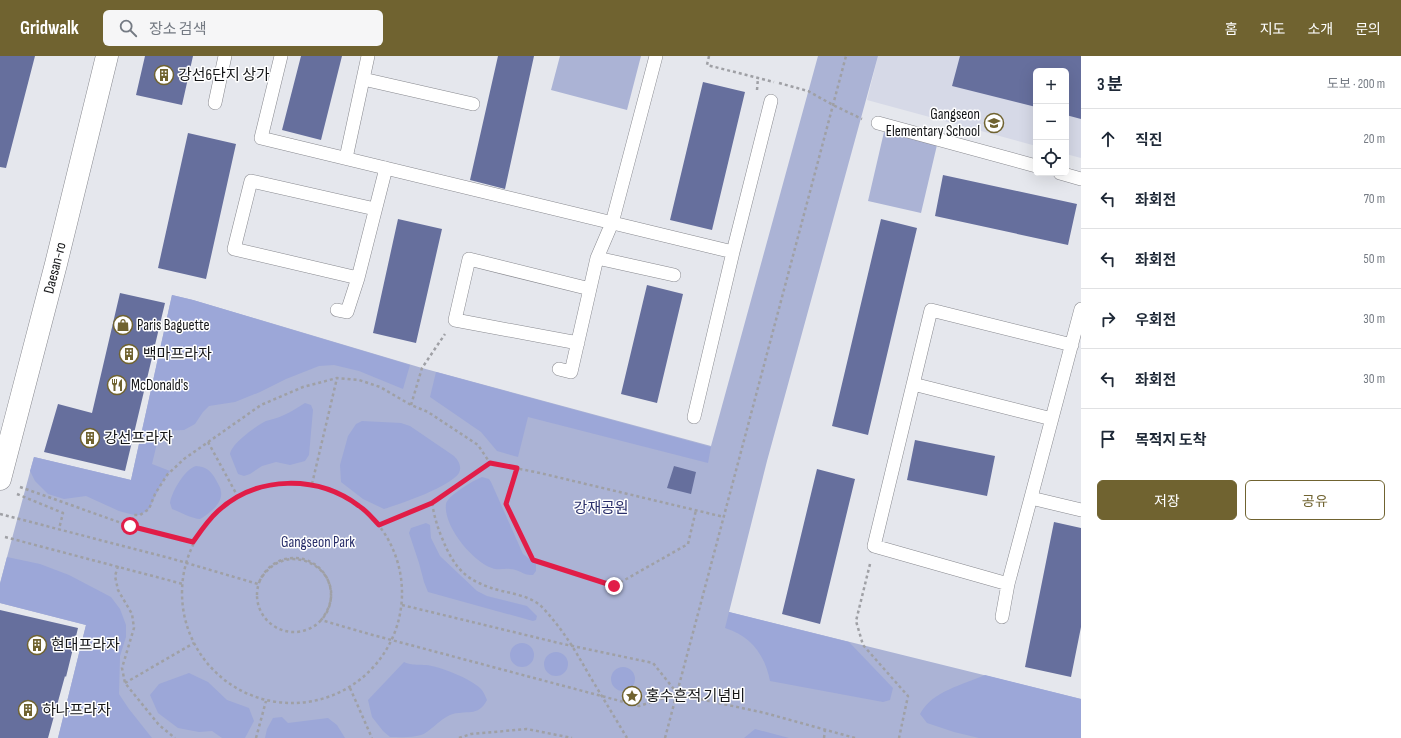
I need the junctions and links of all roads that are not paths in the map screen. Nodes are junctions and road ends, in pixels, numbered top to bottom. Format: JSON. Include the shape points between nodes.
{"nodes":[{"id":1,"x":107,"y":56,"type":"edge"},
{"id":2,"x":225,"y":56,"type":"edge"},
{"id":3,"x":281,"y":56,"type":"edge"},
{"id":4,"x":368,"y":56,"type":"edge"},
{"id":5,"x":656,"y":56,"type":"edge"},
{"id":6,"x":363,"y":79,"type":"junction"},
{"id":7,"x":771,"y":101,"type":"dead end"},
{"id":8,"x":215,"y":103,"type":"dead end"},
{"id":9,"x":473,"y":104,"type":"dead end"},
{"id":10,"x":878,"y":123,"type":"road end"},
{"id":11,"x":346,"y":158,"type":"junction"},
{"id":12,"x":1033,"y":165,"type":"edge"},
{"id":13,"x":386,"y":168,"type":"junction"},
{"id":14,"x":1069,"y":176,"type":"edge"},
{"id":15,"x":1081,"y":179,"type":"edge"},
{"id":16,"x":375,"y":209,"type":"junction"},
{"id":17,"x":612,"y":223,"type":"junction"},
{"id":18,"x":733,"y":252,"type":"junction"},
{"id":19,"x":597,"y":258,"type":"junction"},
{"id":20,"x":674,"y":276,"type":"dead end"},
{"id":21,"x":358,"y":278,"type":"junction"},
{"id":22,"x":590,"y":289,"type":"junction"},
{"id":23,"x":1081,"y":309,"type":"edge"},
{"id":24,"x":336,"y":310,"type":"dead end"},
{"id":25,"x":578,"y":344,"type":"junction"},
{"id":26,"x":1072,"y":345,"type":"junction"},
{"id":27,"x":559,"y":369,"type":"dead end"},
{"id":28,"x":913,"y":384,"type":"junction"},
{"id":29,"x":694,"y":417,"type":"dead end"},
{"id":30,"x":1052,"y":419,"type":"junction"},
{"id":31,"x":0,"y":479,"type":"edge"},
{"id":32,"x":1032,"y":498,"type":"junction"},
{"id":33,"x":1081,"y":510,"type":"edge"},
{"id":34,"x":1008,"y":584,"type":"junction"},
{"id":35,"x":1002,"y":617,"type":"dead end"}],
"edges":[{"from":1,"to":31,"type":"main road","name":"Daesan-ro"},
{"from":2,"to":8,"type":"lane"},
{"from":3,"to":11,"type":"lane","via":[[261,138]]},
{"from":4,"to":6,"type":"lane"},
{"from":5,"to":17,"type":"lane"},
{"from":6,"to":9,"type":"lane"},
{"from":6,"to":11,"type":"lane"},
{"from":7,"to":18,"type":"lane"},
{"from":10,"to":12,"type":"lane"},
{"from":11,"to":13,"type":"lane"},
{"from":13,"to":16,"type":"lane"},
{"from":13,"to":17,"type":"lane"},
{"from":14,"to":15,"type":"lane"},
{"from":16,"to":21,"type":"lane"},
{"from":16,"to":21,"type":"lane","via":[[251,181],[234,249]]},
{"from":17,"to":18,"type":"lane"},
{"from":17,"to":19,"type":"lane"},
{"from":18,"to":29,"type":"lane"},
{"from":19,"to":20,"type":"lane"},
{"from":19,"to":22,"type":"lane"},
{"from":21,"to":24,"type":"lane","via":[[347,312]]},
{"from":22,"to":25,"type":"lane"},
{"from":22,"to":25,"type":"lane","via":[[468,259],[454,320]]},
{"from":23,"to":26,"type":"lane"},
{"from":25,"to":27,"type":"lane","via":[[572,372]]},
{"from":26,"to":28,"type":"lane","via":[[931,310]]},
{"from":26,"to":30,"type":"lane"},
{"from":28,"to":30,"type":"lane"},
{"from":28,"to":34,"type":"lane","via":[[874,546]]},
{"from":30,"to":32,"type":"lane"},
{"from":32,"to":33,"type":"lane"},
{"from":32,"to":34,"type":"lane"},
{"from":34,"to":35,"type":"lane"}]}
